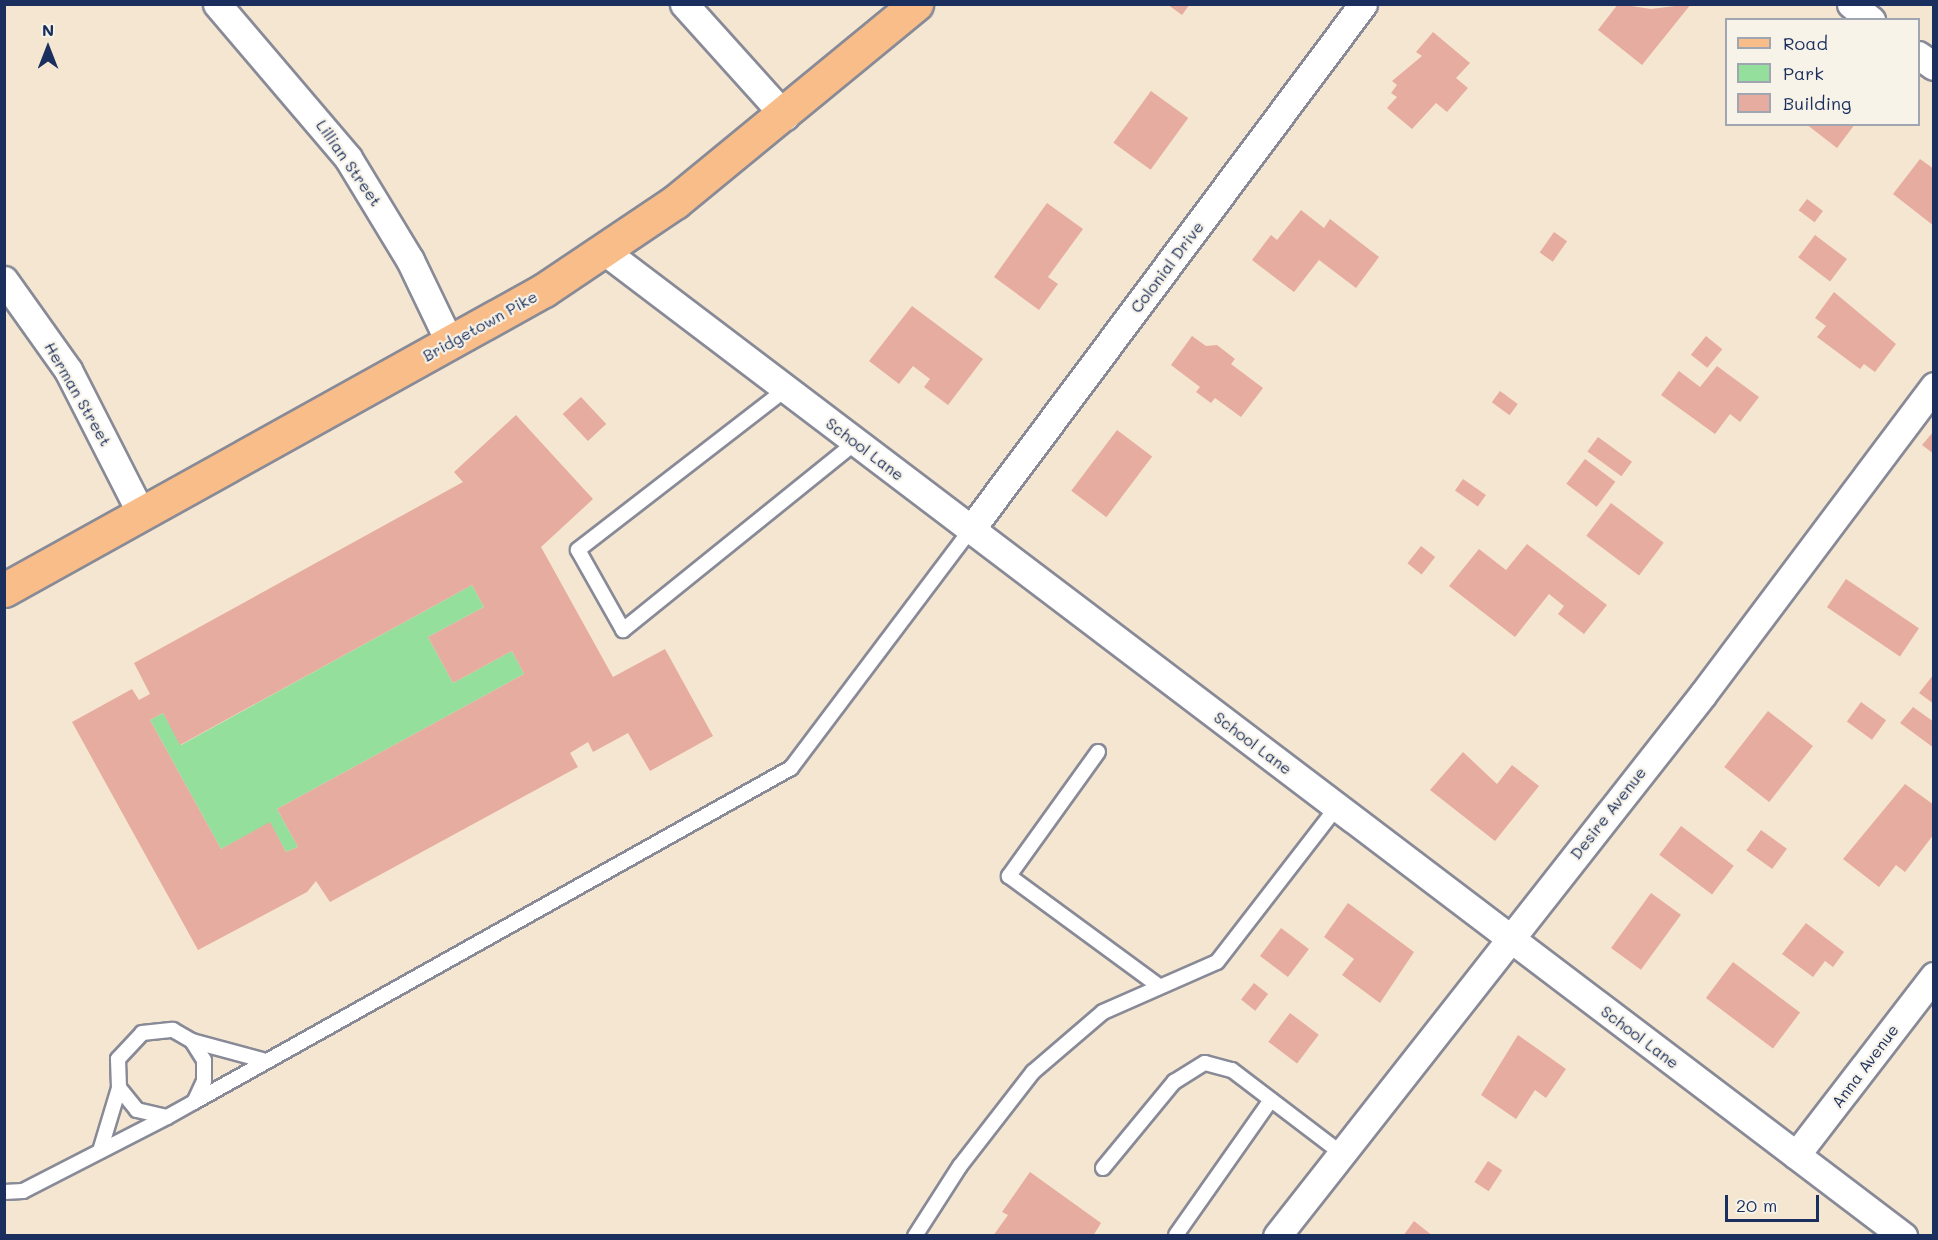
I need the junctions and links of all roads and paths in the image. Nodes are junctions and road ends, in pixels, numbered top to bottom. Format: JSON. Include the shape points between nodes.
{"nodes":[{"id":1,"x":217,"y":4,"type":"edge"},
{"id":2,"x":684,"y":4,"type":"edge"},
{"id":3,"x":916,"y":4,"type":"edge"},
{"id":4,"x":1363,"y":4,"type":"edge"},
{"id":5,"x":1851,"y":4,"type":"edge"},
{"id":6,"x":1868,"y":18,"type":"edge"},
{"id":7,"x":1920,"y":56,"type":"edge"},
{"id":8,"x":1934,"y":66,"type":"edge"},
{"id":9,"x":785,"y":116,"type":"junction"},
{"id":10,"x":603,"y":250,"type":"junction"},
{"id":11,"x":4,"y":280,"type":"edge"},
{"id":12,"x":450,"y":343,"type":"junction"},
{"id":13,"x":1934,"y":386,"type":"edge"},
{"id":14,"x":786,"y":389,"type":"junction"},
{"id":15,"x":856,"y":442,"type":"junction"},
{"id":16,"x":142,"y":515,"type":"junction"},
{"id":17,"x":971,"y":530,"type":"junction"},
{"id":18,"x":4,"y":590,"type":"edge"},
{"id":19,"x":1098,"y":752,"type":"dead end"},
{"id":20,"x":1337,"y":807,"type":"junction"},
{"id":21,"x":1510,"y":938,"type":"junction"},
{"id":22,"x":1934,"y":976,"type":"edge"},
{"id":23,"x":1160,"y":987,"type":"junction"},
{"id":24,"x":192,"y":1041,"type":"junction"},
{"id":25,"x":263,"y":1060,"type":"junction"},
{"id":26,"x":119,"y":1088,"type":"junction"},
{"id":27,"x":1271,"y":1100,"type":"junction"},
{"id":28,"x":194,"y":1102,"type":"junction"},
{"id":29,"x":167,"y":1117,"type":"junction"},
{"id":30,"x":100,"y":1151,"type":"junction"},
{"id":31,"x":1341,"y":1153,"type":"junction"},
{"id":32,"x":1796,"y":1155,"type":"junction"},
{"id":33,"x":1103,"y":1168,"type":"dead end"},
{"id":34,"x":4,"y":1192,"type":"edge"},
{"id":35,"x":1176,"y":1235,"type":"edge"},
{"id":36,"x":915,"y":1236,"type":"edge"},
{"id":37,"x":1277,"y":1236,"type":"edge"},
{"id":38,"x":1903,"y":1236,"type":"edge"}],
"edges":[{"from":1,"to":12,"type":"street","name":"Lillian Street","via":[[348,158],[410,260]]},
{"from":2,"to":9,"type":"street"},
{"from":3,"to":9,"type":"main road","name":"Bridgetown Pike"},
{"from":4,"to":17,"type":"street","name":"Colonial Drive"},
{"from":5,"to":6,"type":"street"},
{"from":7,"to":8,"type":"street"},
{"from":9,"to":10,"type":"main road","name":"Bridgetown Pike"},
{"from":10,"to":12,"type":"main road","name":"Bridgetown Pike"},
{"from":10,"to":14,"type":"street","name":"School Lane"},
{"from":11,"to":16,"type":"street","name":"Herman Street","via":[[68,370]]},
{"from":12,"to":16,"type":"main road","name":"Bridgetown Pike"},
{"from":13,"to":21,"type":"street","name":"Desire Avenue","via":[[1703,694]]},
{"from":14,"to":15,"type":"street","name":"School Lane"},
{"from":14,"to":15,"type":"lane","via":[[578,550],[623,630]]},
{"from":15,"to":17,"type":"street","name":"School Lane"},
{"from":16,"to":18,"type":"main road","name":"Bridgetown Pike"},
{"from":17,"to":20,"type":"street","name":"School Lane"},
{"from":17,"to":25,"type":"lane","via":[[791,768]]},
{"from":19,"to":23,"type":"lane","via":[[1009,876]]},
{"from":20,"to":21,"type":"street","name":"School Lane"},
{"from":20,"to":23,"type":"lane","via":[[1217,962]]},
{"from":21,"to":31,"type":"street","name":"Desire Avenue"},
{"from":21,"to":32,"type":"street","name":"School Lane"},
{"from":22,"to":32,"type":"street","name":"Anna Avenue"},
{"from":23,"to":36,"type":"lane","via":[[1103,1012],[1033,1072],[960,1166]]},
{"from":24,"to":25,"type":"lane"},
{"from":24,"to":26,"type":"lane","via":[[173,1030],[142,1033],[118,1059]]},
{"from":24,"to":28,"type":"lane","via":[[204,1060],[204,1081]]},
{"from":25,"to":28,"type":"lane"},
{"from":26,"to":29,"type":"lane","via":[[137,1110]]},
{"from":26,"to":30,"type":"lane"},
{"from":27,"to":31,"type":"lane"},
{"from":27,"to":33,"type":"lane","via":[[1218,1064],[1187,1070]]},
{"from":27,"to":35,"type":"lane"},
{"from":28,"to":29,"type":"lane"},
{"from":29,"to":30,"type":"lane"},
{"from":30,"to":34,"type":"lane","via":[[23,1191]]},
{"from":31,"to":37,"type":"street","name":"Desire Avenue"},
{"from":32,"to":38,"type":"street","name":"School Lane"}]}
